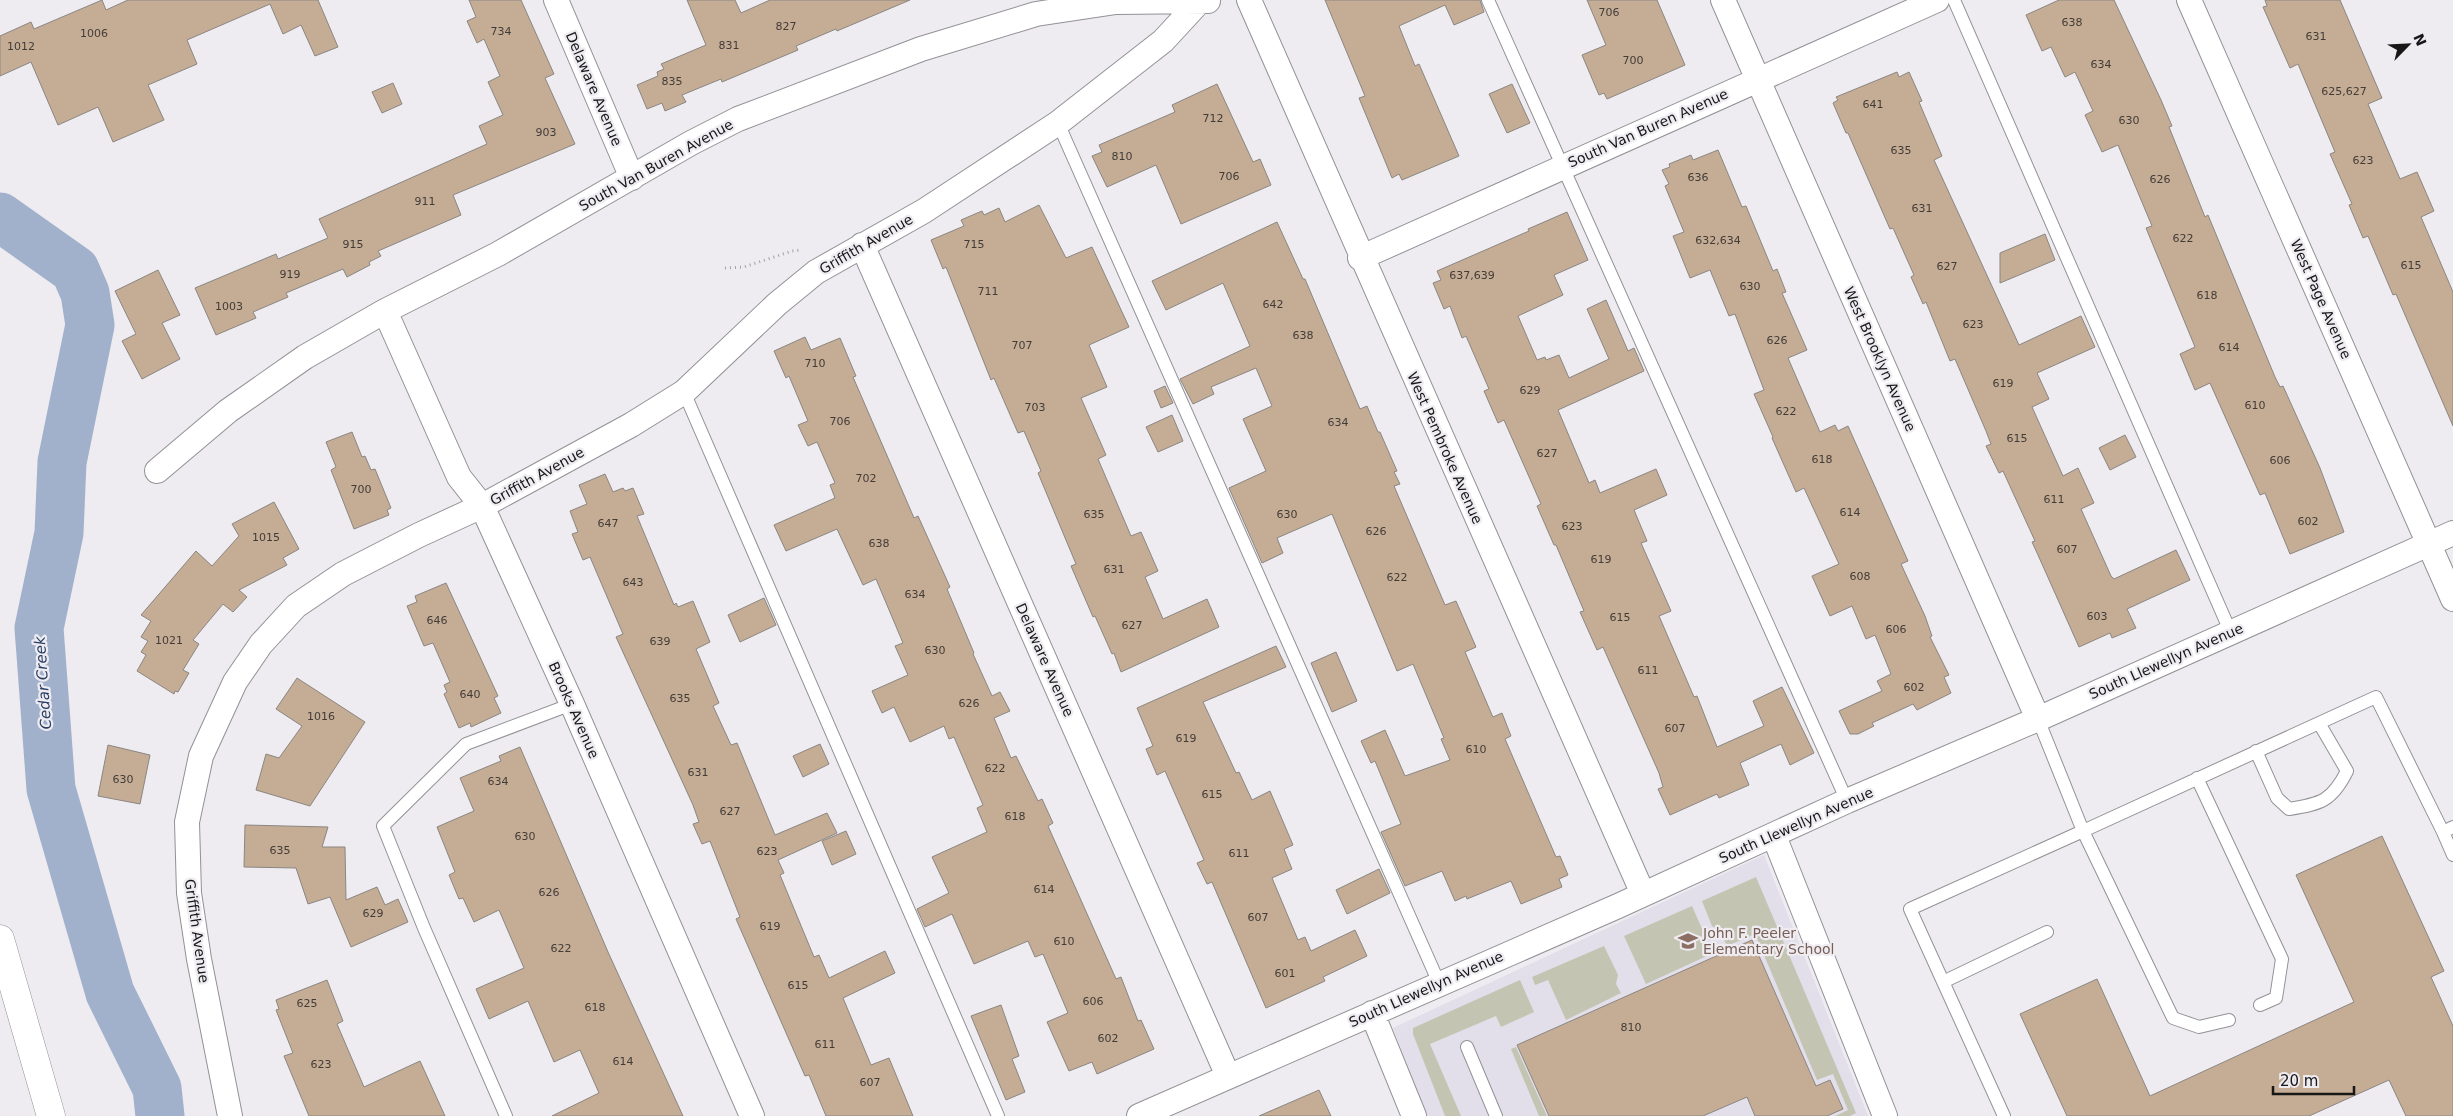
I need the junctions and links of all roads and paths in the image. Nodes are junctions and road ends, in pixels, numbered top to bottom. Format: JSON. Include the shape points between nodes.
{"nodes":[{"id":1,"x":556,"y":0,"type":"edge"},
{"id":2,"x":1249,"y":0,"type":"edge"},
{"id":3,"x":1488,"y":0,"type":"edge"},
{"id":4,"x":1723,"y":0,"type":"edge"},
{"id":5,"x":1937,"y":0,"type":"edge"},
{"id":6,"x":1954,"y":0,"type":"edge"},
{"id":7,"x":2189,"y":0,"type":"edge"},
{"id":8,"x":1205,"y":1,"type":"edge"},
{"id":9,"x":1757,"y":79,"type":"junction"},
{"id":10,"x":1058,"y":123,"type":"junction"},
{"id":11,"x":1564,"y":166,"type":"junction"},
{"id":12,"x":632,"y":178,"type":"junction"},
{"id":13,"x":862,"y":245,"type":"junction"},
{"id":14,"x":1360,"y":258,"type":"junction"},
{"id":15,"x":385,"y":311,"type":"junction"},
{"id":16,"x":684,"y":392,"type":"junction"},
{"id":17,"x":157,"y":471,"type":"dead end"},
{"id":18,"x":482,"y":506,"type":"junction"},
{"id":19,"x":2453,"y":533,"type":"edge"},
{"id":20,"x":2429,"y":544,"type":"junction"},
{"id":21,"x":2453,"y":599,"type":"edge"},
{"id":22,"x":2231,"y":633,"type":"junction"},
{"id":23,"x":572,"y":704,"type":"junction"},
{"id":24,"x":2038,"y":719,"type":"junction"},
{"id":25,"x":2319,"y":723,"type":"junction"},
{"id":26,"x":2256,"y":751,"type":"junction"},
{"id":27,"x":2198,"y":778,"type":"junction"},
{"id":28,"x":1847,"y":801,"type":"junction"},
{"id":29,"x":2448,"y":829,"type":"edge"},
{"id":30,"x":2083,"y":830,"type":"junction"},
{"id":31,"x":1774,"y":836,"type":"junction"},
{"id":32,"x":2453,"y":855,"type":"edge"},
{"id":33,"x":1643,"y":894,"type":"junction"},
{"id":34,"x":2047,"y":932,"type":"dead end"},
{"id":35,"x":0,"y":939,"type":"edge"},
{"id":36,"x":1943,"y":982,"type":"junction"},
{"id":37,"x":1439,"y":983,"type":"junction"},
{"id":38,"x":2260,"y":1005,"type":"dead end"},
{"id":39,"x":1372,"y":1012,"type":"junction"},
{"id":40,"x":2229,"y":1020,"type":"dead end"},
{"id":41,"x":1467,"y":1047,"type":"dead end"},
{"id":42,"x":1228,"y":1076,"type":"junction"},
{"id":43,"x":50,"y":1116,"type":"edge"},
{"id":44,"x":230,"y":1116,"type":"edge"},
{"id":45,"x":506,"y":1116,"type":"edge"},
{"id":46,"x":752,"y":1116,"type":"edge"},
{"id":47,"x":998,"y":1116,"type":"edge"},
{"id":48,"x":1139,"y":1116,"type":"edge"},
{"id":49,"x":1414,"y":1116,"type":"edge"},
{"id":50,"x":1496,"y":1116,"type":"edge"},
{"id":51,"x":1885,"y":1116,"type":"edge"},
{"id":52,"x":2004,"y":1116,"type":"edge"}],
"edges":[{"from":1,"to":12,"type":"street","name":"Delaware Avenue"},
{"from":2,"to":14,"type":"street","name":"West Pembroke Avenue"},
{"from":3,"to":11,"type":"lane"},
{"from":4,"to":9,"type":"street","name":"West Brooklyn Avenue"},
{"from":5,"to":9,"type":"street","name":"South Van Buren Avenue"},
{"from":6,"to":22,"type":"lane"},
{"from":7,"to":20,"type":"street","name":"West Page Avenue"},
{"from":8,"to":10,"type":"street","name":"Griffith Avenue","via":[[1163,41]]},
{"from":8,"to":12,"type":"street","name":"South Van Buren Avenue","via":[[1116,2],[1036,14],[931,46],[738,119]]},
{"from":9,"to":11,"type":"street","name":"South Van Buren Avenue"},
{"from":9,"to":24,"type":"street","name":"West Brooklyn Avenue"},
{"from":10,"to":13,"type":"street","name":"Griffith Avenue","via":[[924,211]]},
{"from":10,"to":37,"type":"lane"},
{"from":11,"to":14,"type":"street","name":"South Van Buren Avenue"},
{"from":11,"to":28,"type":"lane"},
{"from":12,"to":15,"type":"street","name":"South Van Buren Avenue","via":[[498,254]]},
{"from":13,"to":16,"type":"street","name":"Griffith Avenue","via":[[816,272],[777,304]]},
{"from":13,"to":42,"type":"street","name":"Delaware Avenue"},
{"from":14,"to":33,"type":"street","name":"West Pembroke Avenue"},
{"from":15,"to":17,"type":"street","name":"South Van Buren Avenue","via":[[305,357],[228,411]]},
{"from":15,"to":18,"type":"street","name":"Brooks Avenue","via":[[459,477]]},
{"from":16,"to":18,"type":"street","name":"Griffith Avenue","via":[[632,425]]},
{"from":16,"to":47,"type":"lane"},
{"from":18,"to":23,"type":"street","name":"Brooks Avenue"},
{"from":18,"to":44,"type":"street","name":"Griffith Avenue","via":[[419,534],[343,574],[296,606],[261,644],[235,682],[201,756],[187,822],[189,893]]},
{"from":19,"to":20,"type":"street","name":"South Llewellyn Avenue"},
{"from":20,"to":21,"type":"street","name":"West Page Avenue"},
{"from":20,"to":22,"type":"street","name":"South Llewellyn Avenue"},
{"from":22,"to":24,"type":"street","name":"South Llewellyn Avenue"},
{"from":23,"to":45,"type":"lane","via":[[466,744],[382,826]]},
{"from":23,"to":46,"type":"street","name":"Brooks Avenue"},
{"from":24,"to":28,"type":"street","name":"South Llewellyn Avenue"},
{"from":24,"to":30,"type":"lane"},
{"from":25,"to":26,"type":"lane"},
{"from":25,"to":26,"type":"lane","via":[[2347,771],[2337,791],[2313,806],[2289,809],[2277,798]]},
{"from":25,"to":29,"type":"lane","via":[[2376,697]]},
{"from":26,"to":27,"type":"lane"},
{"from":27,"to":30,"type":"lane"},
{"from":27,"to":38,"type":"lane","via":[[2282,958],[2276,998]]},
{"from":28,"to":31,"type":"street","name":"South Llewellyn Avenue"},
{"from":29,"to":32,"type":"lane"},
{"from":30,"to":36,"type":"lane","via":[[1910,910]]},
{"from":30,"to":40,"type":"lane","via":[[2173,1018],[2199,1027]]},
{"from":31,"to":33,"type":"street","name":"South Llewellyn Avenue"},
{"from":31,"to":51,"type":"street"},
{"from":33,"to":37,"type":"street","name":"South Llewellyn Avenue"},
{"from":34,"to":36,"type":"lane"},
{"from":35,"to":43,"type":"street"},
{"from":36,"to":52,"type":"lane"},
{"from":37,"to":39,"type":"street","name":"South Llewellyn Avenue"},
{"from":39,"to":42,"type":"street","name":"South Llewellyn Avenue"},
{"from":39,"to":49,"type":"street"},
{"from":41,"to":50,"type":"lane"},
{"from":42,"to":48,"type":"street","name":"South Llewellyn Avenue"}]}
